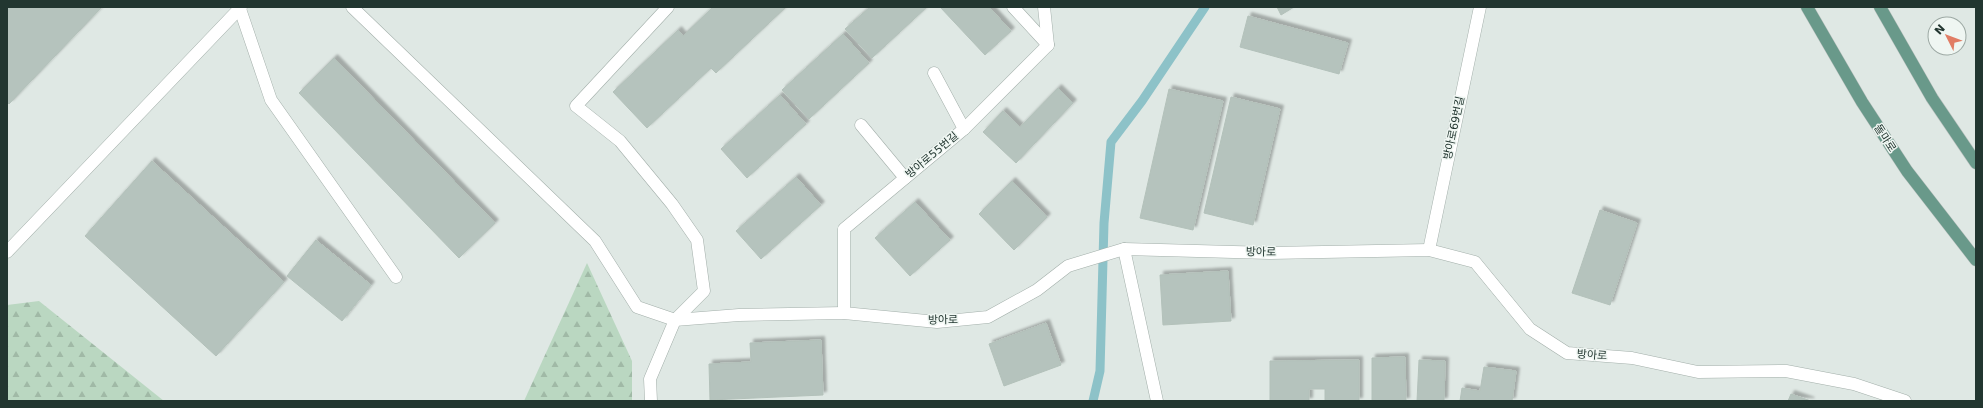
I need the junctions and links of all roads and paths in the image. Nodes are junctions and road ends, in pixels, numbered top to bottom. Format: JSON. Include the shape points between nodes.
{"nodes":[{"id":1,"x":352,"y":7,"type":"edge"},
{"id":2,"x":668,"y":7,"type":"edge"},
{"id":3,"x":1013,"y":7,"type":"edge"},
{"id":4,"x":1044,"y":7,"type":"edge"},
{"id":5,"x":1480,"y":7,"type":"edge"},
{"id":6,"x":1807,"y":7,"type":"edge"},
{"id":7,"x":1880,"y":7,"type":"edge"},
{"id":8,"x":241,"y":8,"type":"edge"},
{"id":9,"x":1048,"y":45,"type":"junction"},
{"id":10,"x":934,"y":73,"type":"dead end"},
{"id":11,"x":862,"y":125,"type":"dead end"},
{"id":12,"x":964,"y":129,"type":"junction"},
{"id":13,"x":1976,"y":163,"type":"edge"},
{"id":14,"x":905,"y":178,"type":"junction"},
{"id":15,"x":1124,"y":249,"type":"junction"},
{"id":16,"x":1429,"y":250,"type":"junction"},
{"id":17,"x":7,"y":252,"type":"edge"},
{"id":18,"x":1976,"y":260,"type":"edge"},
{"id":19,"x":396,"y":277,"type":"dead end"},
{"id":20,"x":844,"y":313,"type":"junction"},
{"id":21,"x":675,"y":320,"type":"junction"},
{"id":22,"x":651,"y":401,"type":"edge"},
{"id":23,"x":1157,"y":401,"type":"edge"},
{"id":24,"x":1905,"y":401,"type":"edge"}],
"edges":[{"from":1,"to":21,"type":"street","via":[[595,241],[637,308]]},
{"from":2,"to":21,"type":"street","via":[[576,106],[620,141],[672,204],[697,240],[704,291]]},
{"from":3,"to":9,"type":"street"},
{"from":4,"to":9,"type":"street"},
{"from":5,"to":16,"type":"street","name":"방아로69번길"},
{"from":6,"to":18,"type":"main road","name":"돌마로","via":[[1862,102],[1907,171]]},
{"from":7,"to":13,"type":"main road","via":[[1932,98]]},
{"from":8,"to":17,"type":"street"},
{"from":8,"to":19,"type":"street","via":[[271,100]]},
{"from":9,"to":12,"type":"street","name":"방아로55번길"},
{"from":10,"to":12,"type":"street"},
{"from":11,"to":14,"type":"street"},
{"from":12,"to":14,"type":"street","name":"방아로55번길"},
{"from":14,"to":20,"type":"street","name":"방아로55번길","via":[[844,229]]},
{"from":15,"to":16,"type":"street","name":"방아로","via":[[1270,253]]},
{"from":15,"to":20,"type":"street","name":"방아로","via":[[1068,266],[1037,290],[988,317],[937,322]]},
{"from":15,"to":23,"type":"street"},
{"from":16,"to":24,"type":"street","name":"방아로","via":[[1475,262],[1530,329],[1567,353],[1632,358],[1698,372],[1786,371],[1854,384]]},
{"from":20,"to":21,"type":"street","name":"방아로","via":[[739,315]]},
{"from":21,"to":22,"type":"street","via":[[650,379]]}]}
